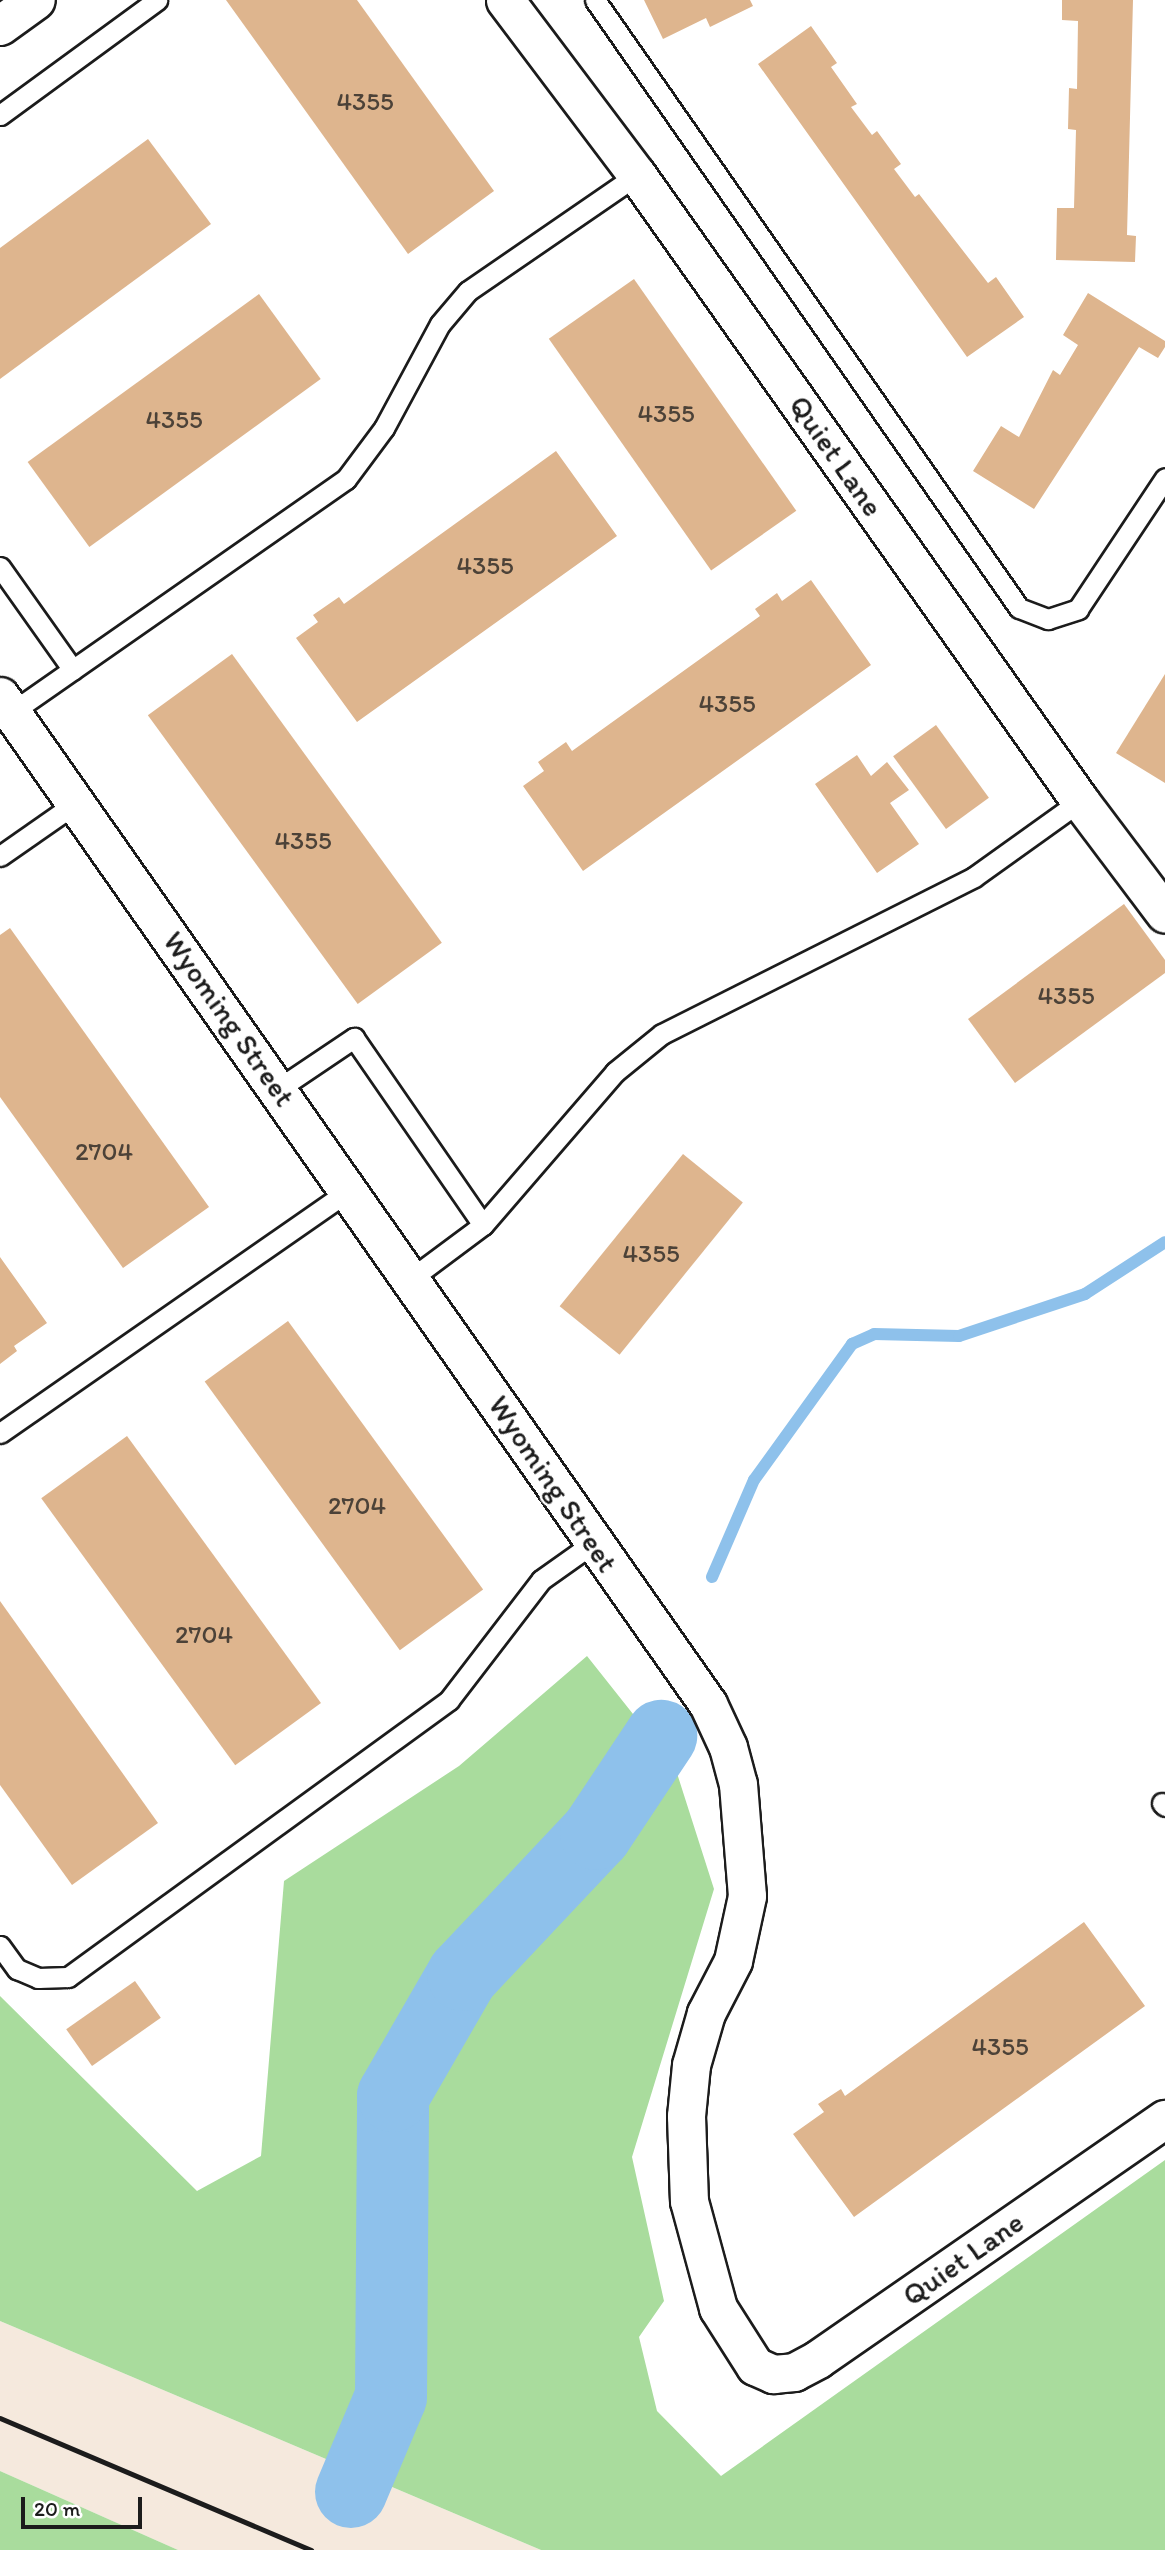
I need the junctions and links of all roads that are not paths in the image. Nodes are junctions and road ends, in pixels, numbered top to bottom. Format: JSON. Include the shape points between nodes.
{"nodes":[{"id":1,"x":36,"y":0,"type":"edge"},
{"id":2,"x":157,"y":0,"type":"edge"},
{"id":3,"x":505,"y":0,"type":"edge"},
{"id":4,"x":595,"y":0,"type":"edge"},
{"id":5,"x":0,"y":26,"type":"edge"},
{"id":6,"x":0,"y":115,"type":"edge"},
{"id":7,"x":637,"y":175,"type":"junction"},
{"id":8,"x":1165,"y":478,"type":"edge"},
{"id":9,"x":0,"y":567,"type":"edge"},
{"id":10,"x":73,"y":670,"type":"junction"},
{"id":11,"x":6,"y":704,"type":"edge"},
{"id":12,"x":1080,"y":801,"type":"junction"},
{"id":13,"x":76,"y":803,"type":"junction"},
{"id":14,"x":0,"y":856,"type":"edge"},
{"id":15,"x":1165,"y":914,"type":"edge"},
{"id":16,"x":278,"y":1089,"type":"junction"},
{"id":17,"x":350,"y":1190,"type":"junction"},
{"id":18,"x":483,"y":1225,"type":"junction"},
{"id":19,"x":412,"y":1278,"type":"junction"},
{"id":20,"x":0,"y":1433,"type":"edge"},
{"id":21,"x":593,"y":1543,"type":"junction"},
{"id":22,"x":0,"y":1946,"type":"edge"},
{"id":23,"x":1165,"y":2119,"type":"edge"},
{"id":24,"x":755,"y":2366,"type":"joint"}],
"edges":[{"from":1,"to":5,"type":"main road"},
{"from":2,"to":6,"type":"lane"},
{"from":3,"to":7,"type":"street","name":"Quiet Lane"},
{"from":4,"to":8,"type":"lane","via":[[1019,608],[1048,619],[1078,609]]},
{"from":7,"to":10,"type":"lane","via":[[468,291],[440,324],[384,428],[346,479]]},
{"from":7,"to":12,"type":"street","name":"Quiet Lane"},
{"from":9,"to":10,"type":"lane"},
{"from":10,"to":11,"type":"lane"},
{"from":11,"to":13,"type":"street","name":"Wyoming Street"},
{"from":12,"to":15,"type":"street","name":"Quiet Lane"},
{"from":12,"to":18,"type":"lane","via":[[974,877],[662,1034],[615,1072]]},
{"from":13,"to":14,"type":"lane"},
{"from":13,"to":16,"type":"street","name":"Wyoming Street"},
{"from":16,"to":17,"type":"street","name":"Wyoming Street"},
{"from":16,"to":18,"type":"lane","via":[[354,1038]]},
{"from":17,"to":19,"type":"street","name":"Wyoming Street"},
{"from":17,"to":20,"type":"lane"},
{"from":18,"to":19,"type":"lane"},
{"from":19,"to":21,"type":"street","name":"Wyoming Street"},
{"from":21,"to":22,"type":"lane","via":[[541,1580],[449,1700],[68,1978],[38,1978],[17,1969]]},
{"from":21,"to":24,"type":"street","name":"Wyoming Street","via":[[708,1704],[728,1747],[738,1784],[748,1864],[743,1934],[706,2013],[691,2065],[686,2116],[689,2201],[698,2250],[718,2308]]},
{"from":23,"to":24,"type":"street","name":"Quiet Lane","via":[[818,2359],[794,2372],[773,2374]]}]}
